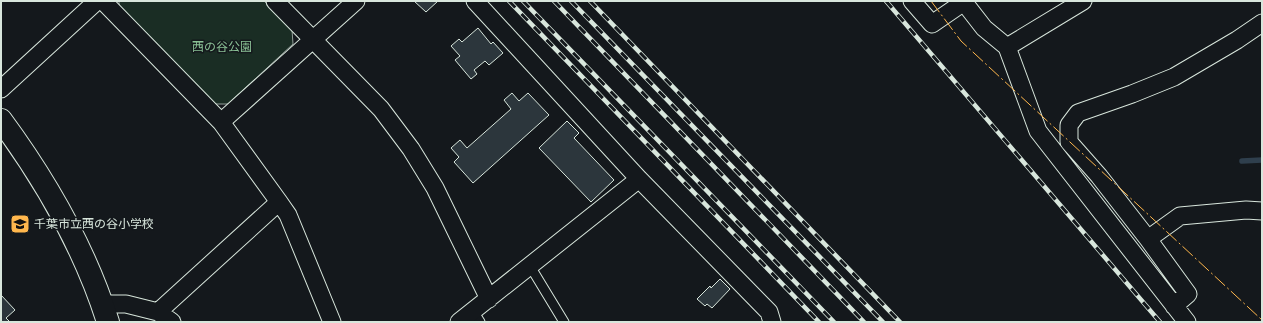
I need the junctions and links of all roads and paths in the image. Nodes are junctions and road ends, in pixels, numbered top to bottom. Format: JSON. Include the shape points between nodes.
{"nodes":[{"id":1,"x":97,"y":1,"type":"edge"},
{"id":2,"x":103,"y":1,"type":"edge"},
{"id":3,"x":275,"y":1,"type":"edge"},
{"id":4,"x":356,"y":1,"type":"edge"},
{"id":5,"x":475,"y":1,"type":"edge"},
{"id":6,"x":912,"y":1,"type":"edge"},
{"id":7,"x":964,"y":1,"type":"edge"},
{"id":8,"x":1083,"y":1,"type":"edge"},
{"id":9,"x":1262,"y":23,"type":"edge"},
{"id":10,"x":312,"y":39,"type":"junction"},
{"id":11,"x":1007,"y":47,"type":"junction"},
{"id":12,"x":1,"y":89,"type":"edge"},
{"id":13,"x":1,"y":120,"type":"edge"},
{"id":14,"x":221,"y":122,"type":"junction"},
{"id":15,"x":639,"y":179,"type":"junction"},
{"id":16,"x":280,"y":202,"type":"junction"},
{"id":17,"x":1262,"y":211,"type":"edge"},
{"id":18,"x":1148,"y":239,"type":"junction"},
{"id":19,"x":530,"y":266,"type":"junction"},
{"id":20,"x":489,"y":298,"type":"junction"},
{"id":21,"x":1174,"y":306,"type":"junction"},
{"id":22,"x":105,"y":313,"type":"edge"},
{"id":23,"x":476,"y":316,"type":"edge"},
{"id":24,"x":165,"y":317,"type":"edge"},
{"id":25,"x":332,"y":322,"type":"edge"},
{"id":26,"x":459,"y":322,"type":"edge"},
{"id":27,"x":564,"y":322,"type":"edge"},
{"id":28,"x":772,"y":322,"type":"edge"},
{"id":29,"x":1187,"y":322,"type":"edge"}],
"edges":[{"from":1,"to":12,"type":"street"},
{"from":2,"to":14,"type":"street"},
{"from":3,"to":10,"type":"street"},
{"from":4,"to":10,"type":"street"},
{"from":5,"to":15,"type":"street"},
{"from":6,"to":7,"type":"street","via":[[932,24]]},
{"from":7,"to":11,"type":"street","via":[[984,28]]},
{"from":8,"to":11,"type":"street"},
{"from":9,"to":18,"type":"street","via":[[1174,77],[1078,113],[1069,125],[1069,142]]},
{"from":10,"to":14,"type":"street"},
{"from":10,"to":20,"type":"street","via":[[381,109],[411,149],[435,188]]},
{"from":11,"to":21,"type":"street","via":[[1038,131]]},
{"from":13,"to":22,"type":"street","via":[[43,181],[78,245]]},
{"from":14,"to":16,"type":"street"},
{"from":15,"to":19,"type":"street"},
{"from":15,"to":28,"type":"street","via":[[769,312]]},
{"from":16,"to":24,"type":"street"},
{"from":16,"to":25,"type":"street","via":[[288,215]]},
{"from":17,"to":18,"type":"street","via":[[1180,216]]},
{"from":18,"to":21,"type":"street","via":[[1188,294]]},
{"from":19,"to":20,"type":"street"},
{"from":19,"to":27,"type":"lane"},
{"from":20,"to":23,"type":"street"},
{"from":21,"to":29,"type":"street"},
{"from":22,"to":24,"type":"street","via":[[126,304]]},
{"from":23,"to":26,"type":"street"}]}
